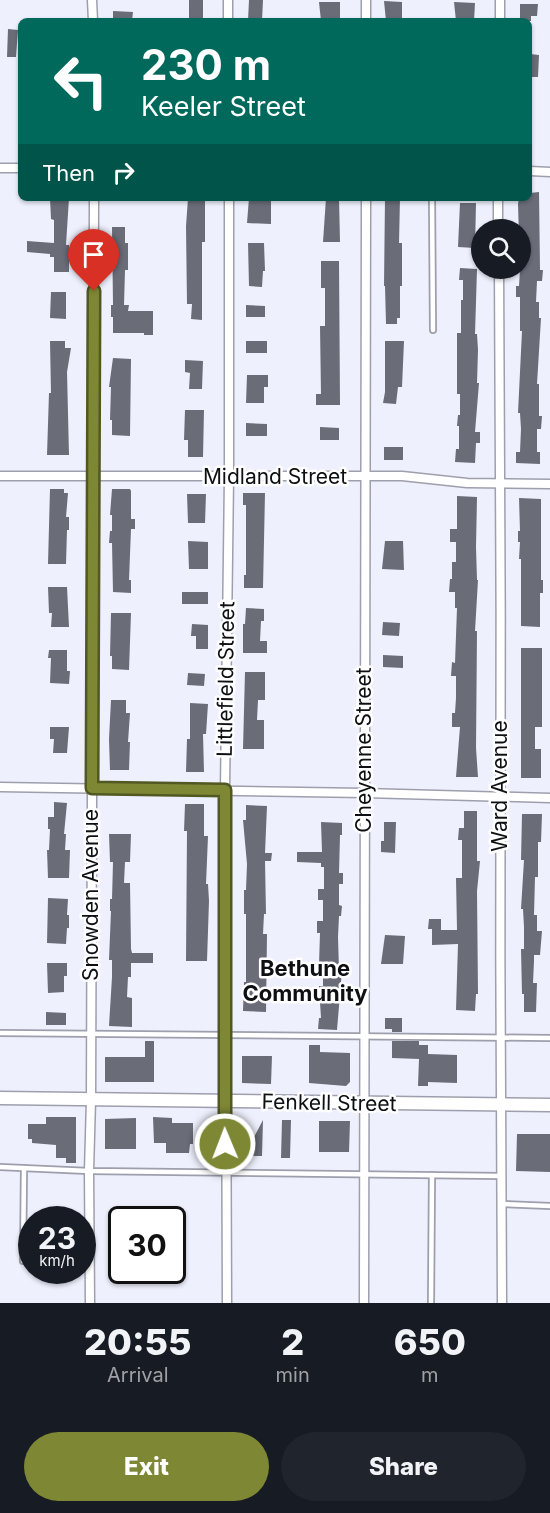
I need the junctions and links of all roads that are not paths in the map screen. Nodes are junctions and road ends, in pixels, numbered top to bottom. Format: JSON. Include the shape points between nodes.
{"nodes":[{"id":1,"x":92,"y":0,"type":"edge"},
{"id":2,"x":228,"y":0,"type":"edge"},
{"id":3,"x":366,"y":0,"type":"edge"},
{"id":4,"x":500,"y":0,"type":"edge"},
{"id":5,"x":93,"y":18,"type":"edge"},
{"id":6,"x":228,"y":18,"type":"edge"},
{"id":7,"x":366,"y":18,"type":"edge"},
{"id":8,"x":500,"y":18,"type":"edge"},
{"id":9,"x":0,"y":168,"type":"edge"},
{"id":10,"x":18,"y":168,"type":"edge"},
{"id":11,"x":532,"y":171,"type":"edge"},
{"id":12,"x":550,"y":172,"type":"edge"},
{"id":13,"x":94,"y":201,"type":"edge"},
{"id":14,"x":229,"y":201,"type":"edge"},
{"id":15,"x":366,"y":201,"type":"edge"},
{"id":16,"x":432,"y":201,"type":"edge"},
{"id":17,"x":498,"y":201,"type":"edge"},
{"id":18,"x":498,"y":219,"type":"edge"},
{"id":19,"x":499,"y":279,"type":"edge"},
{"id":20,"x":433,"y":330,"type":"dead end"},
{"id":21,"x":0,"y":476,"type":"edge"},
{"id":22,"x":94,"y":476,"type":"junction"},
{"id":23,"x":229,"y":477,"type":"junction"},
{"id":24,"x":365,"y":477,"type":"junction"},
{"id":25,"x":501,"y":483,"type":"junction"},
{"id":26,"x":550,"y":484,"type":"edge"},
{"id":27,"x":0,"y":787,"type":"edge"},
{"id":28,"x":92,"y":788,"type":"junction"},
{"id":29,"x":225,"y":790,"type":"junction"},
{"id":30,"x":364,"y":792,"type":"junction"},
{"id":31,"x":499,"y":797,"type":"junction"},
{"id":32,"x":550,"y":798,"type":"edge"},
{"id":33,"x":0,"y":1033,"type":"edge"},
{"id":34,"x":90,"y":1035,"type":"junction"},
{"id":35,"x":225,"y":1036,"type":"junction"},
{"id":36,"x":364,"y":1037,"type":"junction"},
{"id":37,"x":500,"y":1037,"type":"junction"},
{"id":38,"x":550,"y":1038,"type":"edge"},
{"id":39,"x":0,"y":1098,"type":"edge"},
{"id":40,"x":91,"y":1100,"type":"junction"},
{"id":41,"x":225,"y":1101,"type":"junction"},
{"id":42,"x":364,"y":1104,"type":"junction"},
{"id":43,"x":500,"y":1104,"type":"junction"},
{"id":44,"x":550,"y":1105,"type":"edge"},
{"id":45,"x":0,"y":1167,"type":"edge"},
{"id":46,"x":24,"y":1168,"type":"junction"},
{"id":47,"x":89,"y":1171,"type":"junction"},
{"id":48,"x":226,"y":1173,"type":"junction"},
{"id":49,"x":364,"y":1174,"type":"junction"},
{"id":50,"x":432,"y":1175,"type":"junction"},
{"id":51,"x":501,"y":1176,"type":"junction"},
{"id":52,"x":501,"y":1204,"type":"junction"},
{"id":53,"x":24,"y":1206,"type":"edge"},
{"id":54,"x":550,"y":1206,"type":"edge"},
{"id":55,"x":90,"y":1303,"type":"edge"},
{"id":56,"x":227,"y":1303,"type":"edge"},
{"id":57,"x":364,"y":1303,"type":"edge"},
{"id":58,"x":431,"y":1303,"type":"edge"},
{"id":59,"x":502,"y":1303,"type":"edge"}],
"edges":[{"from":1,"to":5,"type":"street"},
{"from":2,"to":6,"type":"street"},
{"from":3,"to":7,"type":"street"},
{"from":4,"to":8,"type":"street"},
{"from":9,"to":10,"type":"street"},
{"from":11,"to":12,"type":"street"},
{"from":13,"to":22,"type":"street","name":"Snowden Avenue"},
{"from":14,"to":23,"type":"street","name":"Littlefield Street"},
{"from":15,"to":24,"type":"street","name":"Cheyenne Street"},
{"from":16,"to":20,"type":"lane"},
{"from":17,"to":18,"type":"street"},
{"from":19,"to":25,"type":"street","name":"Ward Avenue"},
{"from":21,"to":22,"type":"street","name":"Midland Street"},
{"from":22,"to":23,"type":"street","name":"Midland Street"},
{"from":22,"to":28,"type":"street","name":"Snowden Avenue"},
{"from":23,"to":24,"type":"street","name":"Midland Street"},
{"from":23,"to":29,"type":"street","name":"Littlefield Street"},
{"from":24,"to":25,"type":"street","name":"Midland Street"},
{"from":24,"to":30,"type":"street","name":"Cheyenne Street"},
{"from":25,"to":26,"type":"street","name":"Midland Street"},
{"from":25,"to":31,"type":"street","name":"Ward Avenue"},
{"from":27,"to":28,"type":"street"},
{"from":28,"to":29,"type":"street"},
{"from":28,"to":34,"type":"street","name":"Snowden Avenue"},
{"from":29,"to":30,"type":"street"},
{"from":29,"to":35,"type":"street","name":"Littlefield Street"},
{"from":30,"to":31,"type":"street"},
{"from":30,"to":36,"type":"street","name":"Cheyenne Street"},
{"from":31,"to":32,"type":"street"},
{"from":31,"to":37,"type":"street","name":"Ward Avenue"},
{"from":33,"to":34,"type":"lane"},
{"from":34,"to":35,"type":"lane"},
{"from":34,"to":40,"type":"street","name":"Snowden Avenue"},
{"from":35,"to":36,"type":"lane"},
{"from":35,"to":41,"type":"street","name":"Littlefield Street"},
{"from":36,"to":37,"type":"lane"},
{"from":36,"to":42,"type":"street","name":"Cheyenne Street"},
{"from":37,"to":38,"type":"lane"},
{"from":37,"to":43,"type":"street","name":"Ward Avenue"},
{"from":39,"to":40,"type":"street","name":"Fenkell Street"},
{"from":40,"to":41,"type":"street","name":"Fenkell Street"},
{"from":40,"to":47,"type":"street","name":"Snowden Avenue"},
{"from":41,"to":42,"type":"street","name":"Fenkell Street"},
{"from":41,"to":48,"type":"street","name":"Littlefield Street"},
{"from":42,"to":43,"type":"street","name":"Fenkell Street"},
{"from":42,"to":49,"type":"street","name":"Cheyenne Street"},
{"from":43,"to":44,"type":"street","name":"Fenkell Street"},
{"from":43,"to":51,"type":"street","name":"Ward Avenue"},
{"from":45,"to":46,"type":"lane"},
{"from":46,"to":47,"type":"lane"},
{"from":46,"to":53,"type":"lane"},
{"from":47,"to":48,"type":"lane"},
{"from":47,"to":55,"type":"street","name":"Snowden Avenue"},
{"from":48,"to":49,"type":"lane"},
{"from":48,"to":56,"type":"street","name":"Littlefield Street"},
{"from":49,"to":50,"type":"lane"},
{"from":49,"to":57,"type":"street","name":"Cheyenne Street"},
{"from":50,"to":51,"type":"lane"},
{"from":50,"to":58,"type":"lane"},
{"from":51,"to":52,"type":"street","name":"Ward Avenue"},
{"from":52,"to":54,"type":"lane"},
{"from":52,"to":59,"type":"street","name":"Ward Avenue"}]}
